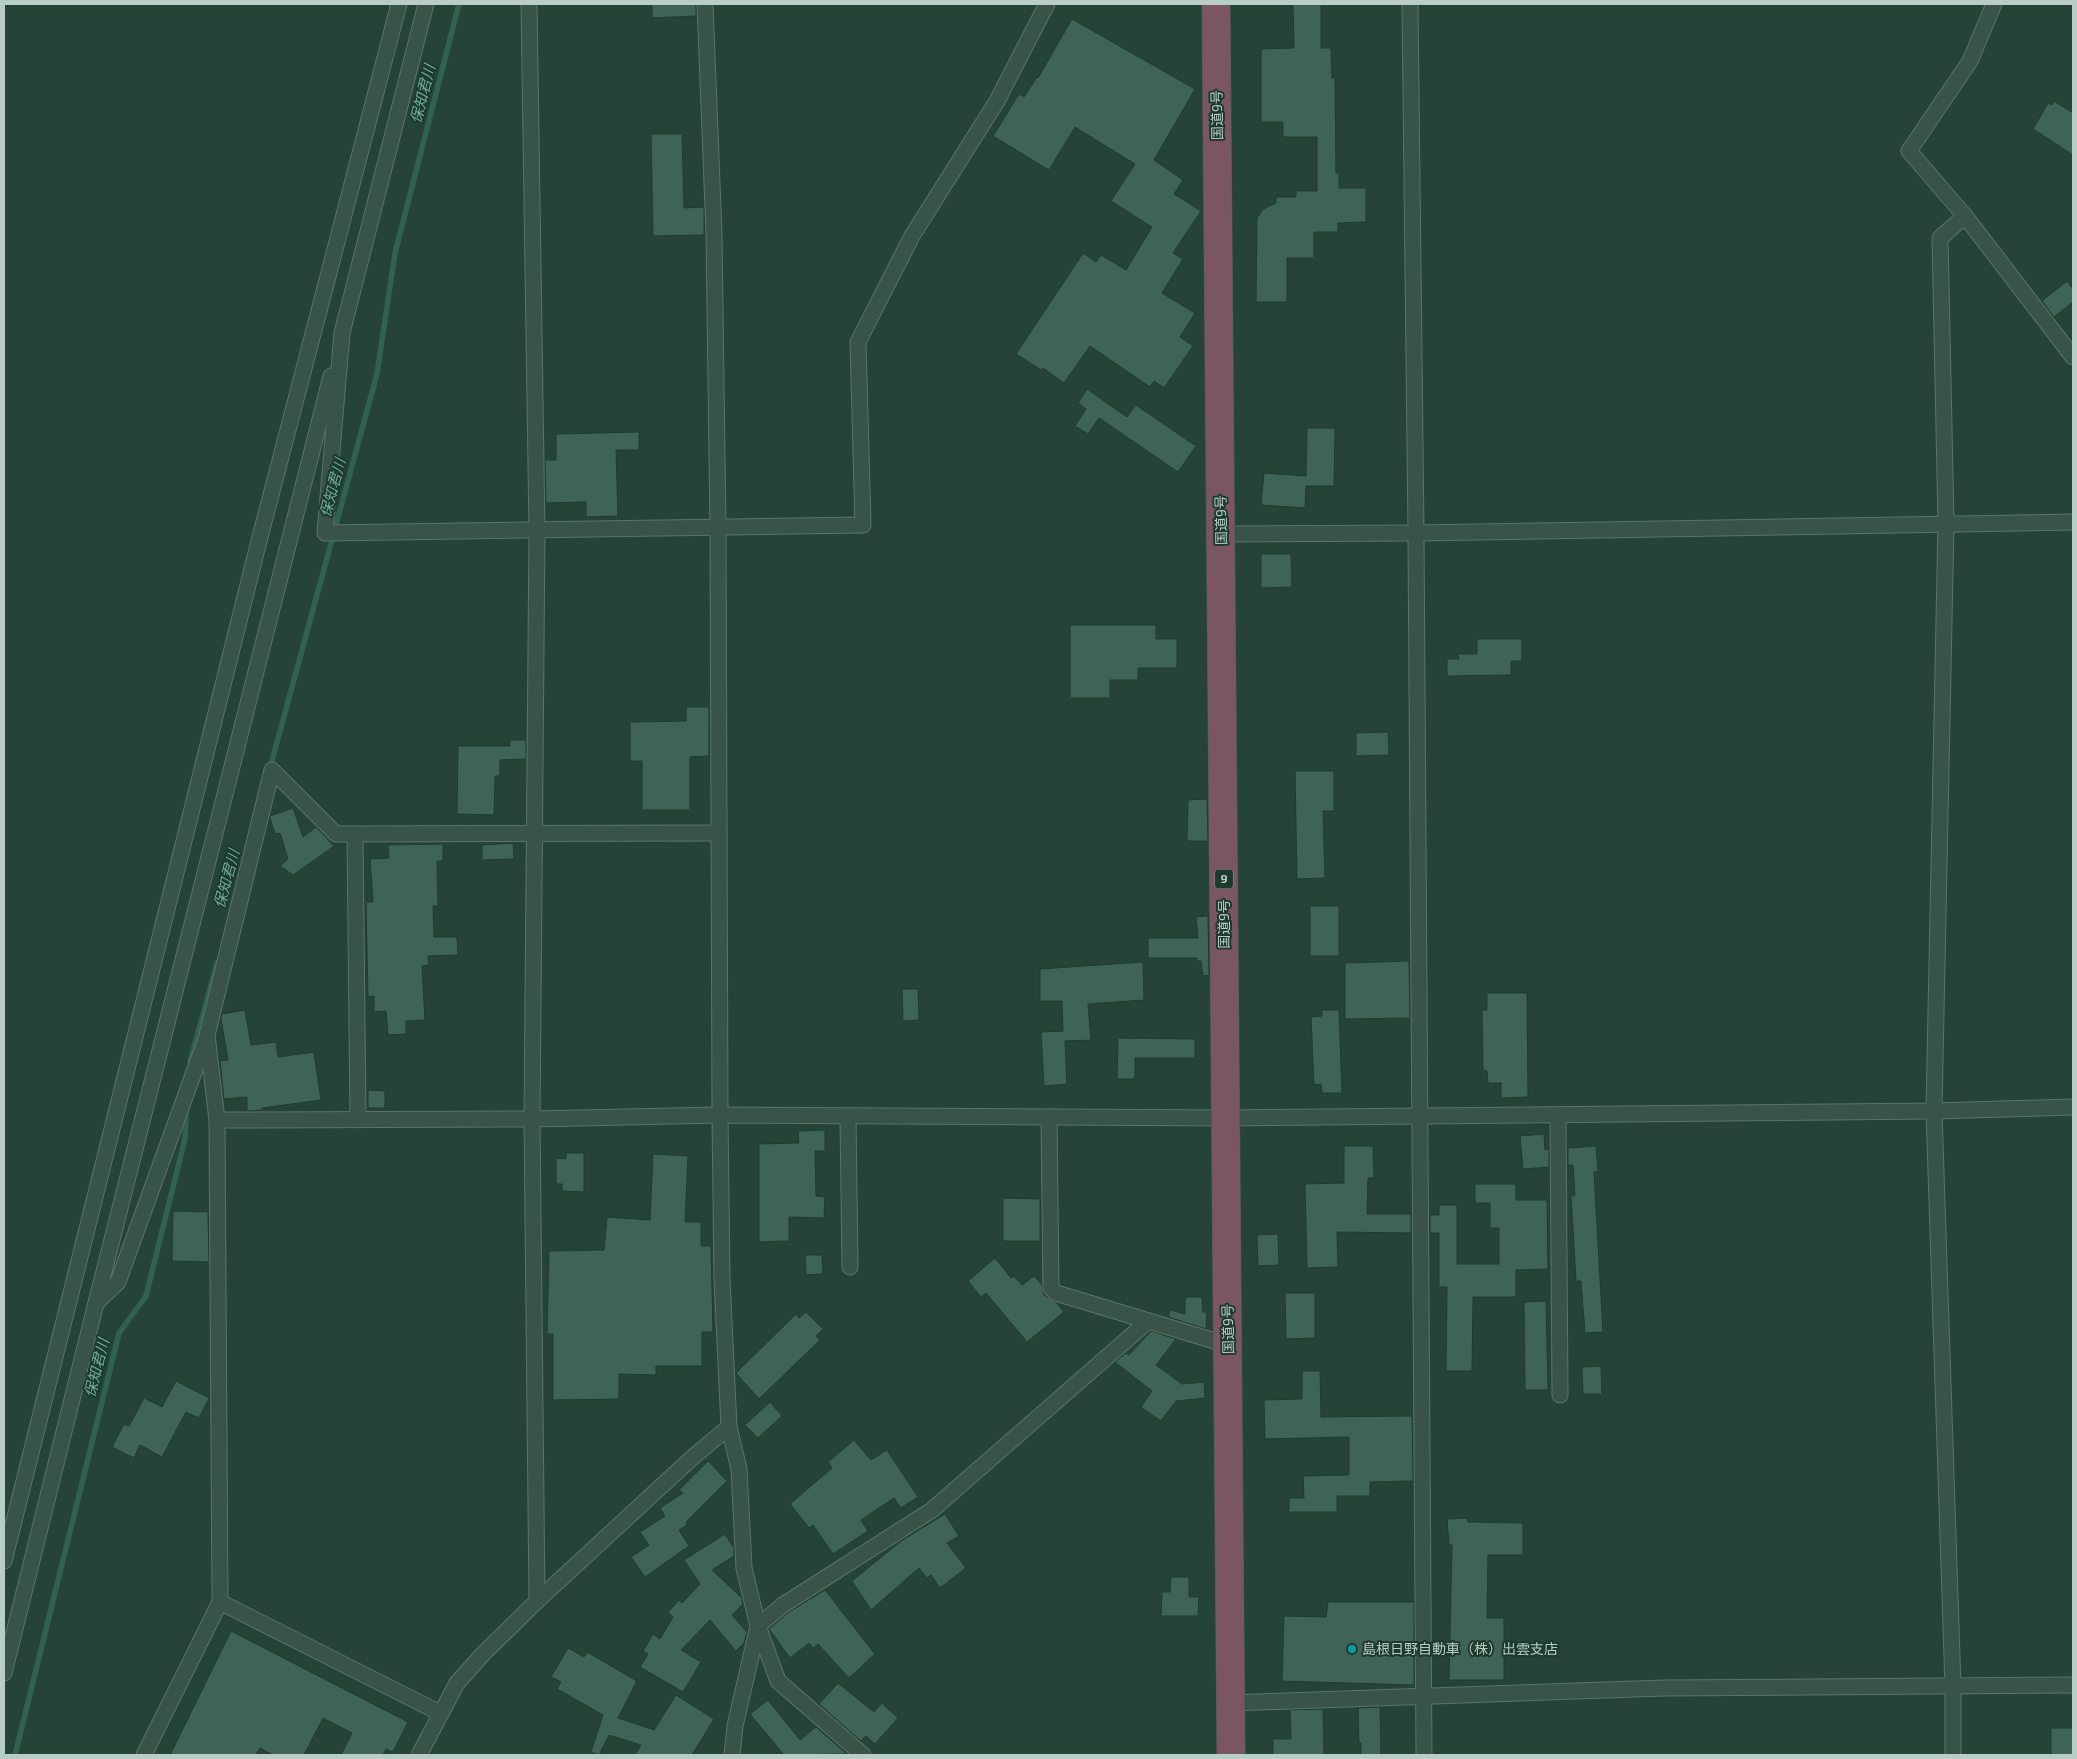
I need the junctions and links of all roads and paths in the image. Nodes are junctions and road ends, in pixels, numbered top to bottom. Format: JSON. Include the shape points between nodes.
{"nodes":[{"id":1,"x":399,"y":4,"type":"edge"},
{"id":2,"x":426,"y":4,"type":"edge"},
{"id":3,"x":528,"y":4,"type":"edge"},
{"id":4,"x":705,"y":4,"type":"edge"},
{"id":5,"x":1047,"y":4,"type":"edge"},
{"id":6,"x":1216,"y":4,"type":"edge"},
{"id":7,"x":1410,"y":4,"type":"edge"},
{"id":8,"x":1994,"y":4,"type":"edge"},
{"id":9,"x":1965,"y":216,"type":"junction"},
{"id":10,"x":342,"y":333,"type":"junction"},
{"id":11,"x":2073,"y":357,"type":"edge"},
{"id":12,"x":2073,"y":522,"type":"edge"},
{"id":13,"x":1946,"y":523,"type":"junction"},
{"id":14,"x":718,"y":529,"type":"junction"},
{"id":15,"x":537,"y":531,"type":"junction"},
{"id":16,"x":1416,"y":533,"type":"junction"},
{"id":17,"x":1221,"y":534,"type":"junction"},
{"id":18,"x":534,"y":832,"type":"junction"},
{"id":19,"x":718,"y":833,"type":"junction"},
{"id":20,"x":356,"y":834,"type":"junction"},
{"id":21,"x":207,"y":1035,"type":"junction"},
{"id":22,"x":2073,"y":1108,"type":"edge"},
{"id":23,"x":1934,"y":1111,"type":"junction"},
{"id":24,"x":720,"y":1115,"type":"junction"},
{"id":25,"x":1558,"y":1115,"type":"junction"},
{"id":26,"x":848,"y":1116,"type":"junction"},
{"id":27,"x":1421,"y":1116,"type":"junction"},
{"id":28,"x":1049,"y":1117,"type":"junction"},
{"id":29,"x":1226,"y":1118,"type":"junction"},
{"id":30,"x":358,"y":1119,"type":"junction"},
{"id":31,"x":532,"y":1119,"type":"junction"},
{"id":32,"x":217,"y":1120,"type":"junction"},
{"id":33,"x":850,"y":1267,"type":"dead end"},
{"id":34,"x":96,"y":1303,"type":"junction"},
{"id":35,"x":1147,"y":1322,"type":"junction"},
{"id":36,"x":1228,"y":1345,"type":"junction"},
{"id":37,"x":1560,"y":1395,"type":"dead end"},
{"id":38,"x":729,"y":1427,"type":"junction"},
{"id":39,"x":4,"y":1561,"type":"edge"},
{"id":40,"x":537,"y":1601,"type":"junction"},
{"id":41,"x":220,"y":1602,"type":"junction"},
{"id":42,"x":758,"y":1626,"type":"junction"},
{"id":43,"x":4,"y":1673,"type":"edge"},
{"id":44,"x":2073,"y":1685,"type":"edge"},
{"id":45,"x":1953,"y":1687,"type":"junction"},
{"id":46,"x":1425,"y":1698,"type":"junction"},
{"id":47,"x":1230,"y":1704,"type":"junction"},
{"id":48,"x":440,"y":1713,"type":"junction"},
{"id":49,"x":144,"y":1755,"type":"edge"},
{"id":50,"x":420,"y":1755,"type":"edge"},
{"id":51,"x":732,"y":1755,"type":"edge"},
{"id":52,"x":863,"y":1755,"type":"edge"},
{"id":53,"x":1231,"y":1755,"type":"edge"},
{"id":54,"x":1424,"y":1755,"type":"edge"},
{"id":55,"x":1953,"y":1755,"type":"edge"}],
"edges":[{"from":1,"to":39,"type":"street","via":[[259,541]]},
{"from":2,"to":10,"type":"street"},
{"from":3,"to":15,"type":"street"},
{"from":4,"to":14,"type":"street","via":[[714,234]]},
{"from":5,"to":14,"type":"street","via":[[997,101],[912,236],[858,342],[863,526]]},
{"from":6,"to":17,"type":"highway","name":"国道9号","number":"9"},
{"from":7,"to":16,"type":"street"},
{"from":8,"to":9,"type":"street","via":[[1970,61],[1909,151]]},
{"from":9,"to":11,"type":"street"},
{"from":9,"to":13,"type":"street","via":[[1940,238]]},
{"from":10,"to":15,"type":"street","via":[[325,534]]},
{"from":10,"to":34,"type":"street"},
{"from":12,"to":13,"type":"street"},
{"from":13,"to":16,"type":"street"},
{"from":13,"to":23,"type":"street"},
{"from":14,"to":15,"type":"street"},
{"from":14,"to":19,"type":"street"},
{"from":15,"to":18,"type":"street"},
{"from":16,"to":17,"type":"street"},
{"from":16,"to":27,"type":"street"},
{"from":17,"to":29,"type":"highway","name":"国道9号","number":"9"},
{"from":18,"to":19,"type":"street"},
{"from":18,"to":20,"type":"street"},
{"from":18,"to":31,"type":"street"},
{"from":19,"to":24,"type":"street"},
{"from":20,"to":21,"type":"street","via":[[336,834],[272,770]]},
{"from":20,"to":30,"type":"street"},
{"from":21,"to":32,"type":"street"},
{"from":21,"to":34,"type":"street","via":[[118,1282]]},
{"from":22,"to":23,"type":"street"},
{"from":23,"to":25,"type":"street"},
{"from":23,"to":45,"type":"street"},
{"from":24,"to":26,"type":"street"},
{"from":24,"to":31,"type":"street"},
{"from":24,"to":38,"type":"street","via":[[722,1279]]},
{"from":25,"to":27,"type":"street"},
{"from":25,"to":37,"type":"street"},
{"from":26,"to":28,"type":"street"},
{"from":26,"to":33,"type":"street"},
{"from":27,"to":29,"type":"street"},
{"from":27,"to":46,"type":"street"},
{"from":28,"to":29,"type":"street"},
{"from":28,"to":35,"type":"street","via":[[1050,1288],[1056,1293]]},
{"from":29,"to":36,"type":"highway","name":"国道9号","number":"9"},
{"from":30,"to":31,"type":"street"},
{"from":30,"to":32,"type":"street"},
{"from":31,"to":40,"type":"street"},
{"from":32,"to":41,"type":"street"},
{"from":34,"to":43,"type":"street"},
{"from":35,"to":36,"type":"street"},
{"from":35,"to":42,"type":"street","via":[[932,1510],[784,1605]]},
{"from":36,"to":47,"type":"highway","name":"国道9号","number":"9"},
{"from":38,"to":40,"type":"street"},
{"from":38,"to":42,"type":"street","via":[[739,1469],[744,1568]]},
{"from":40,"to":48,"type":"street","via":[[457,1683]]},
{"from":41,"to":48,"type":"street"},
{"from":41,"to":49,"type":"street"},
{"from":42,"to":51,"type":"street","via":[[735,1726]]},
{"from":42,"to":52,"type":"street","via":[[778,1681]]},
{"from":44,"to":45,"type":"street"},
{"from":45,"to":46,"type":"street","via":[[1665,1688]]},
{"from":45,"to":55,"type":"street"},
{"from":46,"to":47,"type":"street"},
{"from":46,"to":54,"type":"street"},
{"from":47,"to":53,"type":"highway","name":"国道9号","number":"9"},
{"from":48,"to":50,"type":"street"}]}
